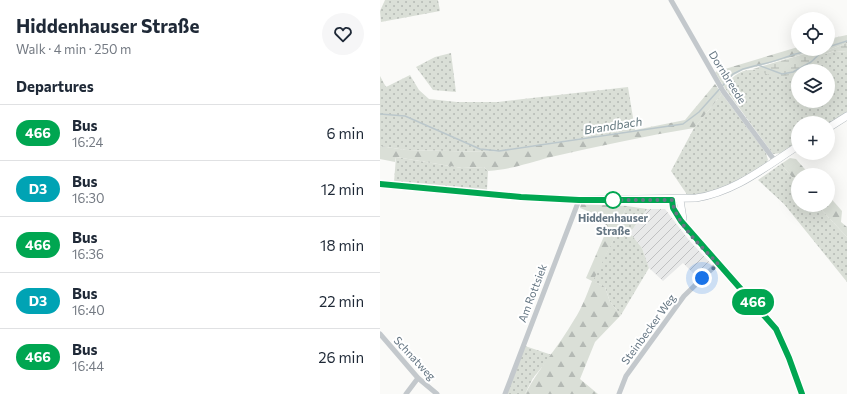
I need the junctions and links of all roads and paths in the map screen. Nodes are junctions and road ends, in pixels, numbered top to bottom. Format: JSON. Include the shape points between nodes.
{"nodes":[{"id":1,"x":671,"y":0,"type":"edge"},
{"id":2,"x":847,"y":116,"type":"edge"},
{"id":3,"x":835,"y":124,"type":"edge"},
{"id":4,"x":791,"y":151,"type":"edge"},
{"id":5,"x":775,"y":161,"type":"junction"},
{"id":6,"x":380,"y":184,"type":"edge"},
{"id":7,"x":579,"y":200,"type":"junction"},
{"id":8,"x":672,"y":200,"type":"junction"},
{"id":9,"x":680,"y":200,"type":"junction"},
{"id":10,"x":689,"y":231,"type":"junction"},
{"id":11,"x":718,"y":264,"type":"junction"},
{"id":12,"x":380,"y":334,"type":"edge"},
{"id":13,"x":418,"y":378,"type":"junction"},
{"id":14,"x":406,"y":394,"type":"edge"},
{"id":15,"x":437,"y":394,"type":"edge"},
{"id":16,"x":505,"y":394,"type":"edge"},
{"id":17,"x":619,"y":394,"type":"edge"},
{"id":18,"x":802,"y":394,"type":"edge"}],
"edges":[{"from":1,"to":5,"type":"street","name":"Dornbreede","via":[[722,90]]},
{"from":2,"to":3,"type":"main road"},
{"from":4,"to":5,"type":"main road"},
{"from":5,"to":9,"type":"main road","via":[[725,191]]},
{"from":6,"to":7,"type":"main road"},
{"from":7,"to":8,"type":"main road"},
{"from":7,"to":16,"type":"street","name":"Am Rottsiek"},
{"from":8,"to":9,"type":"main road"},
{"from":8,"to":10,"type":"main road","via":[[673,208]]},
{"from":9,"to":10,"type":"main road","via":[[683,220]]},
{"from":10,"to":11,"type":"main road"},
{"from":11,"to":17,"type":"street","name":"Steinbecker Weg","via":[[684,296],[626,376]]},
{"from":11,"to":18,"type":"main road","via":[[776,329]]},
{"from":12,"to":13,"type":"street","name":"Schnatweg"},
{"from":13,"to":14,"type":"street"},
{"from":13,"to":15,"type":"street","name":"Schnatweg"}]}
